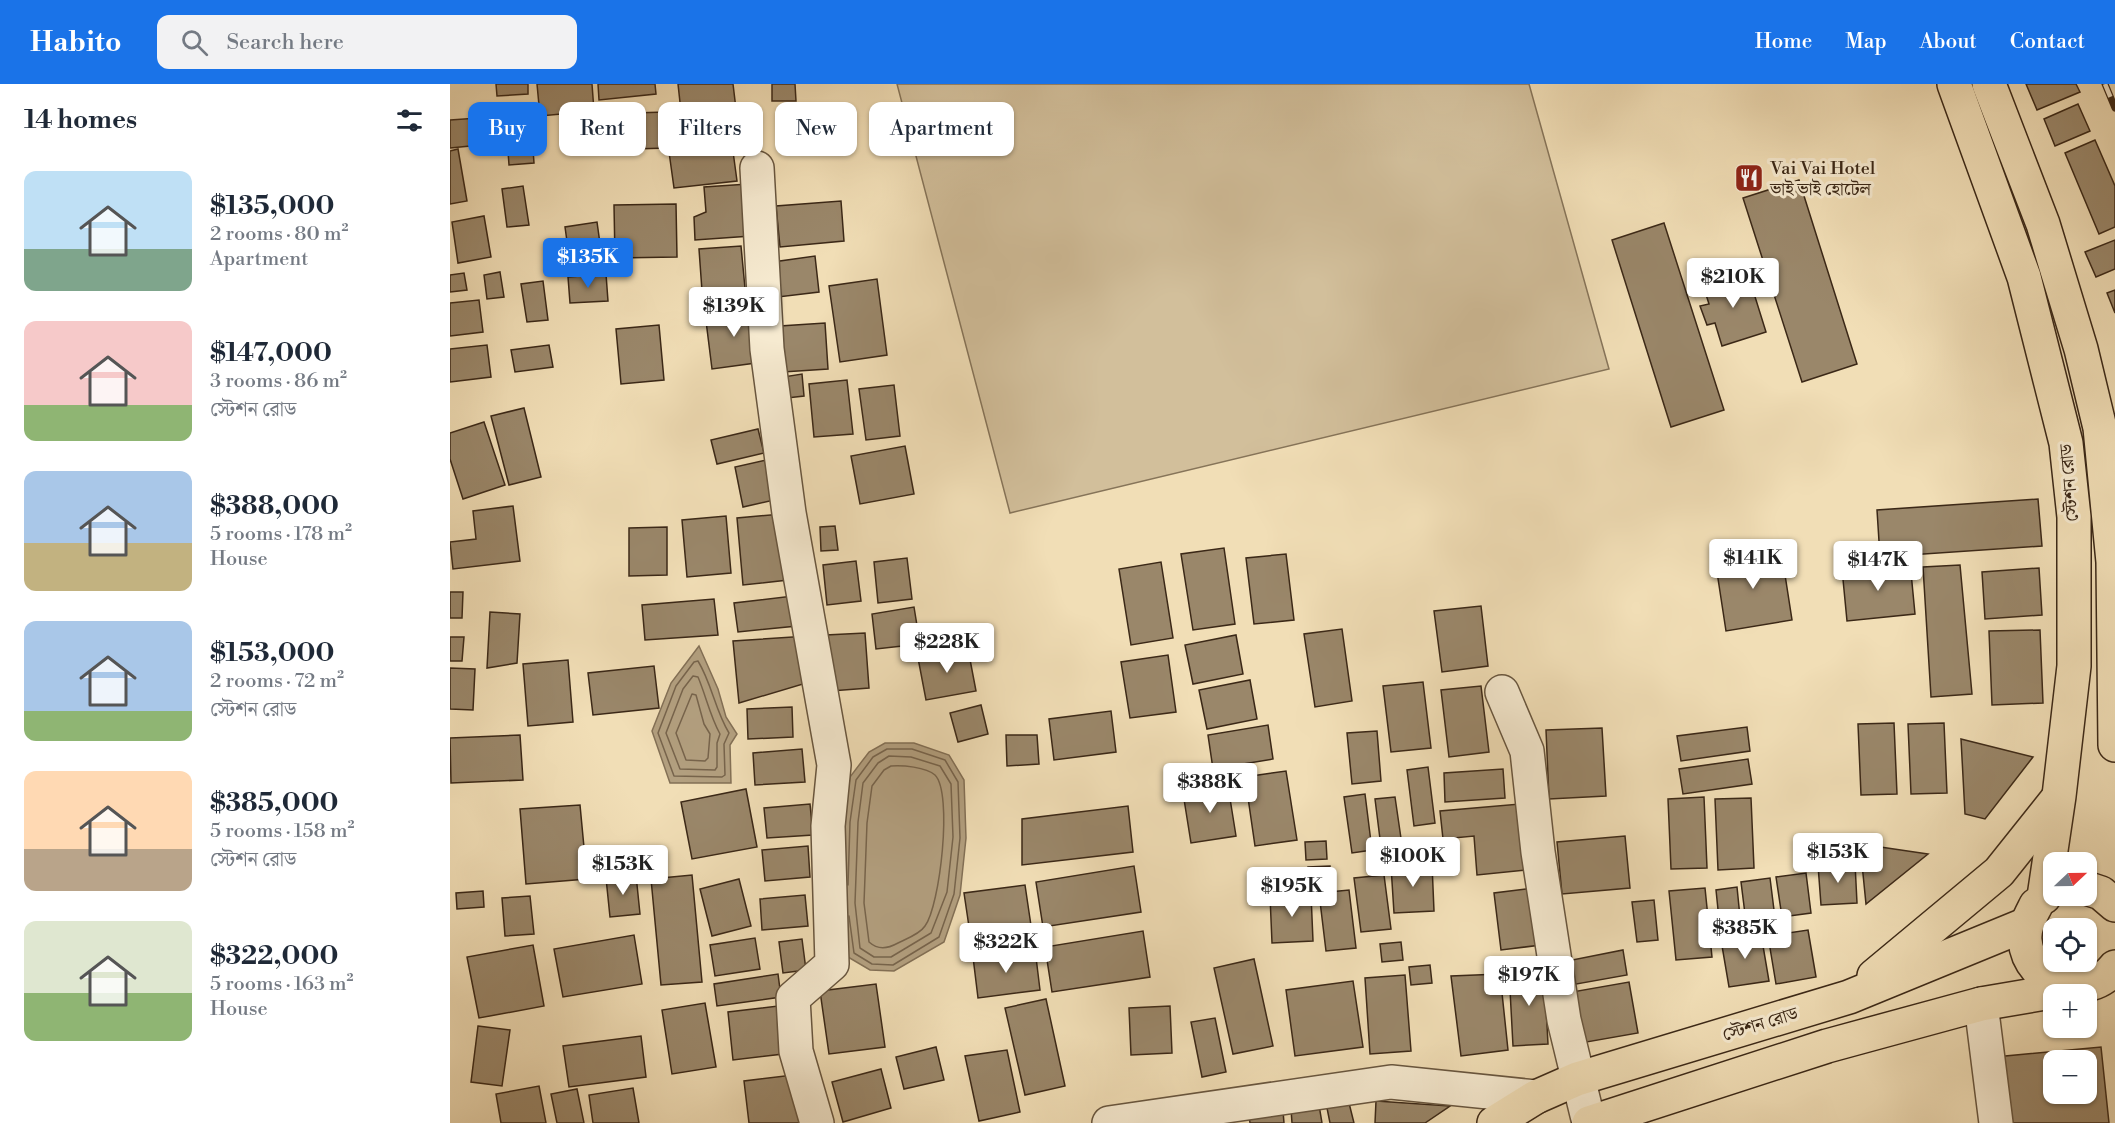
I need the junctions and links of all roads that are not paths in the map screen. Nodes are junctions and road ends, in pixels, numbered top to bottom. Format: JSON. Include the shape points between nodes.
{"nodes":[{"id":1,"x":1954,"y":84,"type":"edge"},
{"id":2,"x":1989,"y":84,"type":"edge"},
{"id":3,"x":758,"y":168,"type":"dead end"},
{"id":4,"x":1502,"y":692,"type":"dead end"},
{"id":5,"x":2115,"y":745,"type":"edge"},
{"id":6,"x":2059,"y":796,"type":"junction"},
{"id":7,"x":2053,"y":852,"type":"edge"},
{"id":8,"x":2097,"y":891,"type":"edge"},
{"id":9,"x":2043,"y":899,"type":"edge"},
{"id":10,"x":2115,"y":905,"type":"edge"},
{"id":11,"x":2027,"y":924,"type":"junction"},
{"id":12,"x":2115,"y":967,"type":"edge"},
{"id":13,"x":2059,"y":984,"type":"edge"},
{"id":14,"x":2092,"y":984,"type":"edge"},
{"id":15,"x":2043,"y":993,"type":"edge"},
{"id":16,"x":1849,"y":997,"type":"junction"},
{"id":17,"x":1981,"y":1004,"type":"junction"},
{"id":18,"x":1578,"y":1079,"type":"junction"},
{"id":19,"x":1536,"y":1096,"type":"junction"},
{"id":20,"x":817,"y":1123,"type":"edge"},
{"id":21,"x":1109,"y":1123,"type":"edge"},
{"id":22,"x":1494,"y":1123,"type":"edge"},
{"id":23,"x":1589,"y":1123,"type":"edge"},
{"id":24,"x":1996,"y":1123,"type":"edge"}],
"edges":[{"from":1,"to":6,"type":"main road","name":"স্টেশন রোড","via":[[2024,277],[2066,443],[2074,517],[2074,666]]},
{"from":2,"to":5,"type":"main road","name":"স্টেশন রোড","via":[[2043,224],[2100,428],[2113,562]]},
{"from":3,"to":20,"type":"street","via":[[767,349],[789,513],[834,765],[828,826],[832,964],[793,998],[796,1050]]},
{"from":4,"to":18,"type":"street","via":[[1527,751],[1564,1020]]},
{"from":6,"to":7,"type":"main road","name":"স্টেশন রোড"},
{"from":6,"to":16,"type":"main road","via":[[1998,872]]},
{"from":8,"to":10,"type":"main road"},
{"from":9,"to":11,"type":"main road"},
{"from":11,"to":13,"type":"main road","via":[[2025,941],[2029,956],[2038,970]]},
{"from":11,"to":16,"type":"main road","name":"স্টেশন রোড"},
{"from":12,"to":14,"type":"main road"},
{"from":15,"to":17,"type":"main road"},
{"from":16,"to":18,"type":"main road","name":"স্টেশন রোড"},
{"from":17,"to":23,"type":"main road","via":[[1827,1046]]},
{"from":17,"to":24,"type":"street"},
{"from":18,"to":19,"type":"main road","name":"স্টেশন রোড"},
{"from":18,"to":23,"type":"street"},
{"from":19,"to":21,"type":"street","via":[[1391,1082]]},
{"from":19,"to":22,"type":"main road","name":"স্টেশন রোড"}]}
